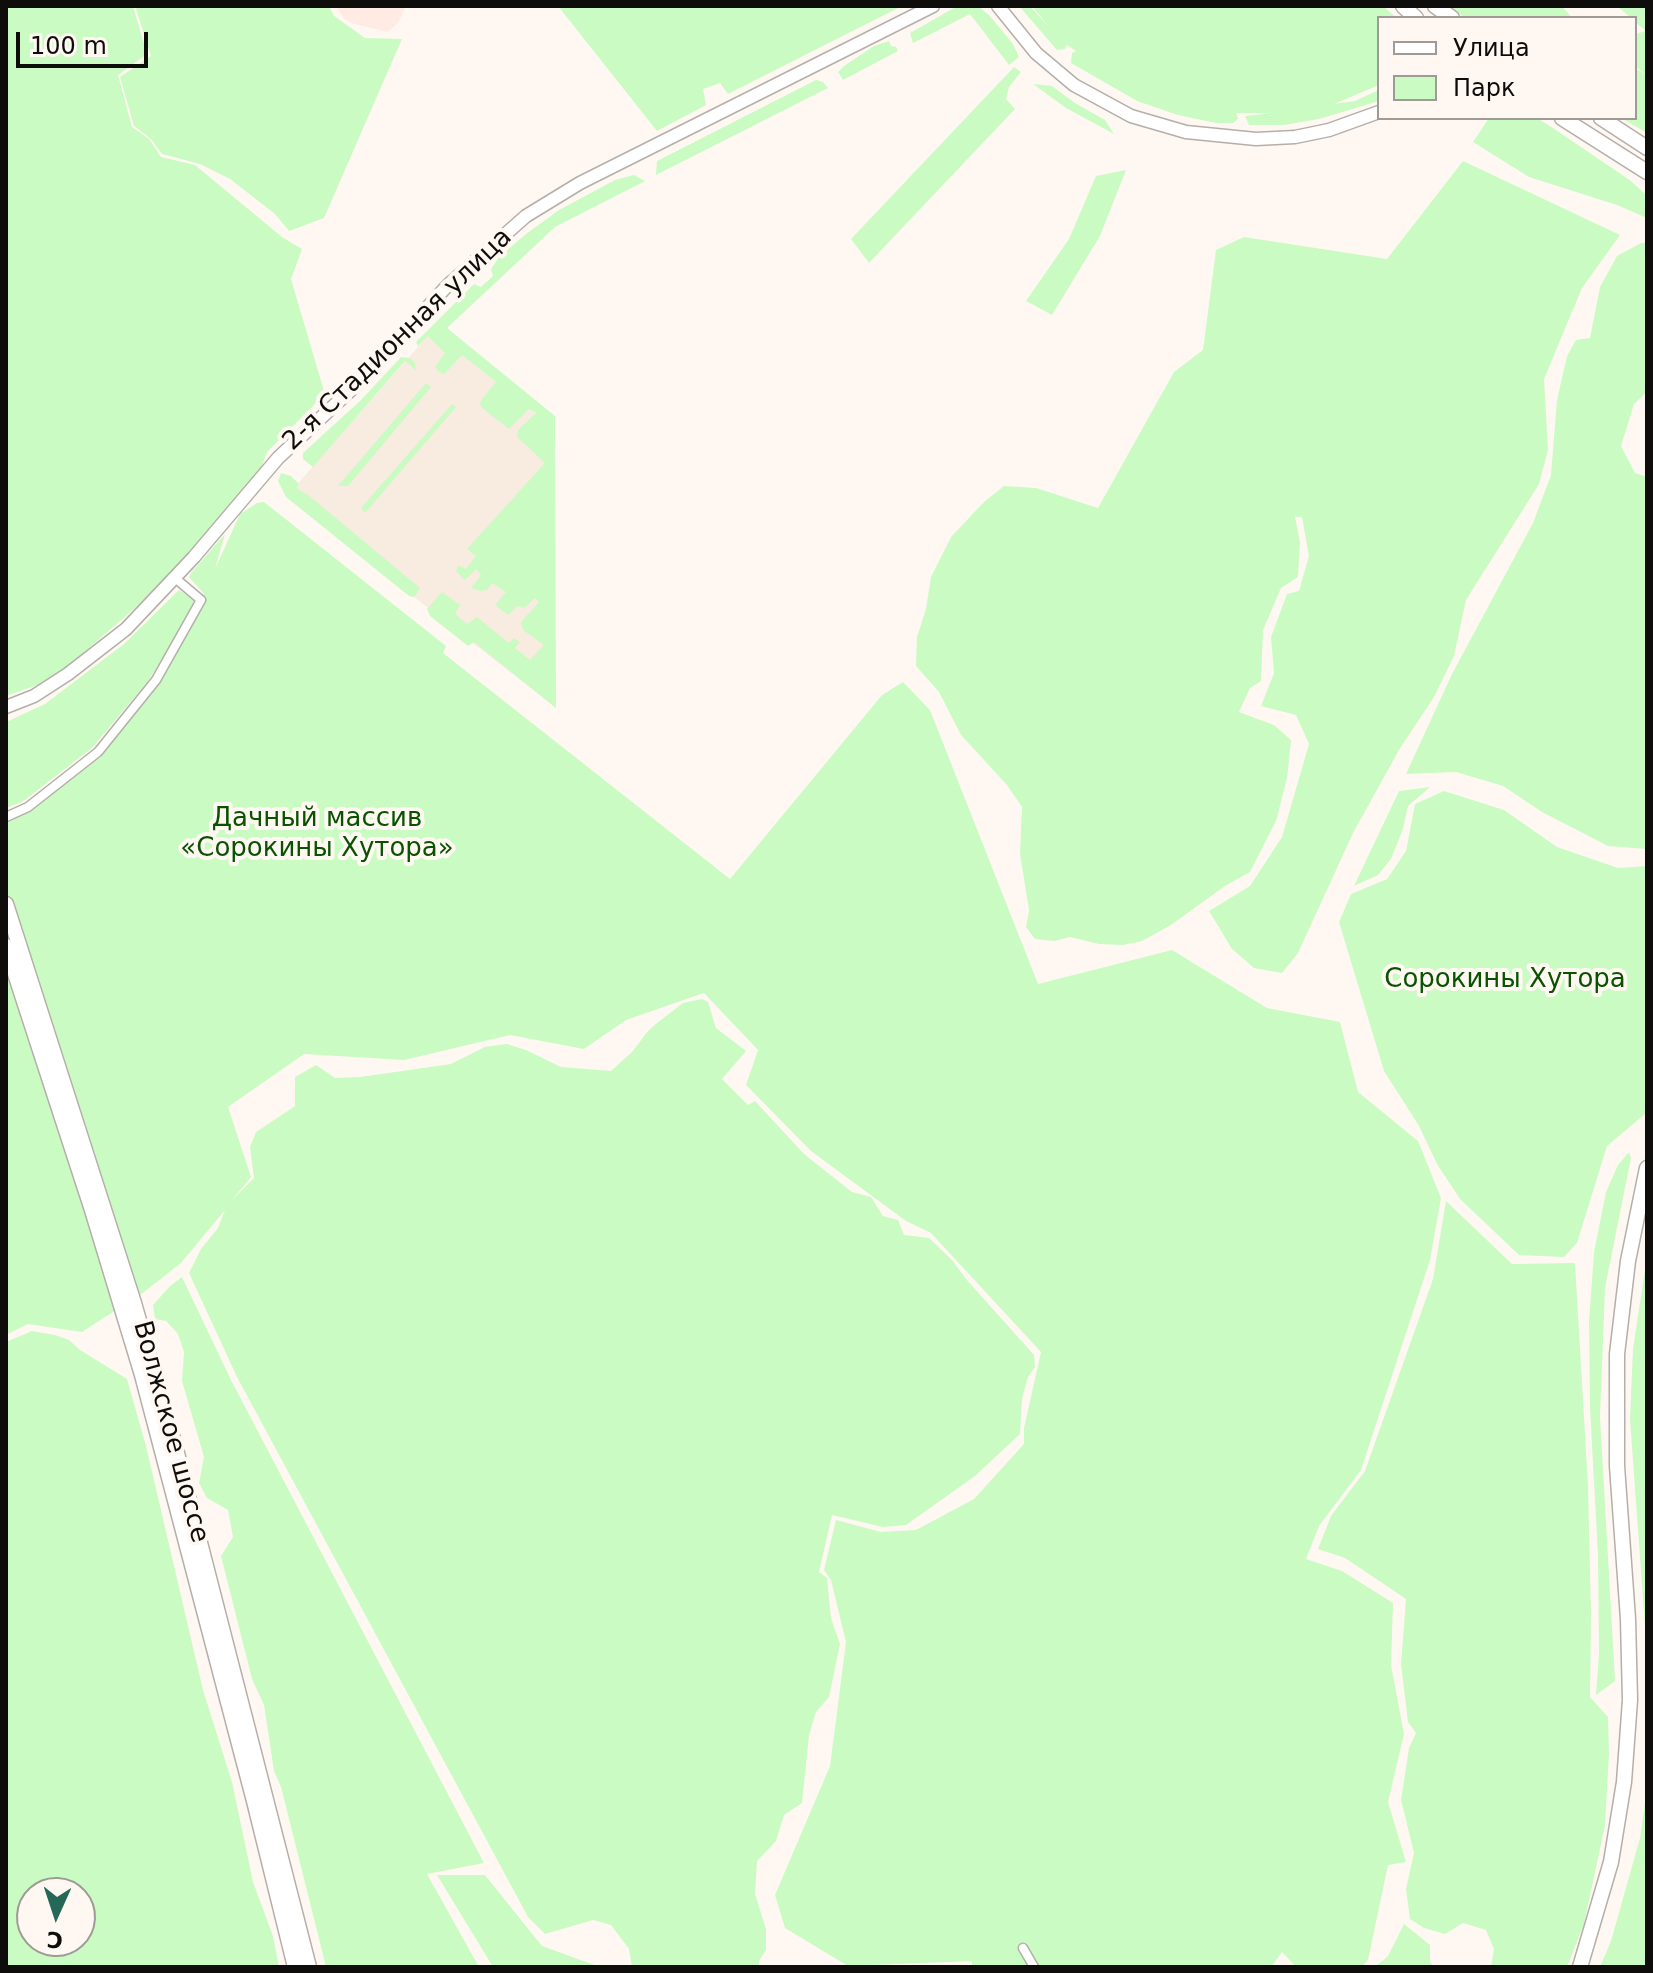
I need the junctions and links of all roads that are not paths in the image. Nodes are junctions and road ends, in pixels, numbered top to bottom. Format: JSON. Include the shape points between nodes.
{"nodes":[{"id":1,"x":933,"y":6,"type":"edge"},
{"id":2,"x":998,"y":6,"type":"edge"},
{"id":3,"x":1377,"y":113,"type":"edge"},
{"id":4,"x":1565,"y":120,"type":"edge"},
{"id":5,"x":1604,"y":120,"type":"edge"},
{"id":6,"x":1647,"y":148,"type":"edge"},
{"id":7,"x":1647,"y":172,"type":"edge"},
{"id":8,"x":175,"y":578,"type":"junction"},
{"id":9,"x":6,"y":707,"type":"edge"},
{"id":10,"x":6,"y":817,"type":"edge"},
{"id":11,"x":6,"y":904,"type":"edge"},
{"id":12,"x":6,"y":946,"type":"edge"},
{"id":13,"x":1647,"y":1168,"type":"edge"},
{"id":14,"x":260,"y":1802,"type":"junction"},
{"id":15,"x":1023,"y":1948,"type":"dead end"},
{"id":16,"x":295,"y":1967,"type":"edge"},
{"id":17,"x":309,"y":1967,"type":"edge"},
{"id":18,"x":1034,"y":1967,"type":"edge"},
{"id":19,"x":1580,"y":1967,"type":"edge"}],
"edges":[{"from":1,"to":8,"type":"main road","name":"2-я Стадионная улица","via":[[580,183],[526,216],[448,285],[355,386],[278,458]]},
{"from":2,"to":3,"type":"main road","via":[[1036,53],[1074,85],[1131,116],[1186,132],[1295,137]]},
{"from":4,"to":7,"type":"main road"},
{"from":5,"to":6,"type":"main road"},
{"from":8,"to":9,"type":"main road","name":"2-я Стадионная улица","via":[[108,645],[34,696]]},
{"from":8,"to":10,"type":"street","via":[[201,600],[156,680],[98,752],[28,807]]},
{"from":11,"to":14,"type":"main road","name":"Волжское шоссе","via":[[139,1318],[177,1453]]},
{"from":12,"to":14,"type":"main road","name":"Волжское шоссе","via":[[139,1363]]},
{"from":13,"to":19,"type":"main road","via":[[1617,1354],[1617,1466],[1630,1686],[1624,1782],[1611,1862]]},
{"from":14,"to":16,"type":"main road","name":"Волжское шоссе"},
{"from":14,"to":17,"type":"main road","name":"Волжское шоссе"},
{"from":15,"to":18,"type":"street"}]}
